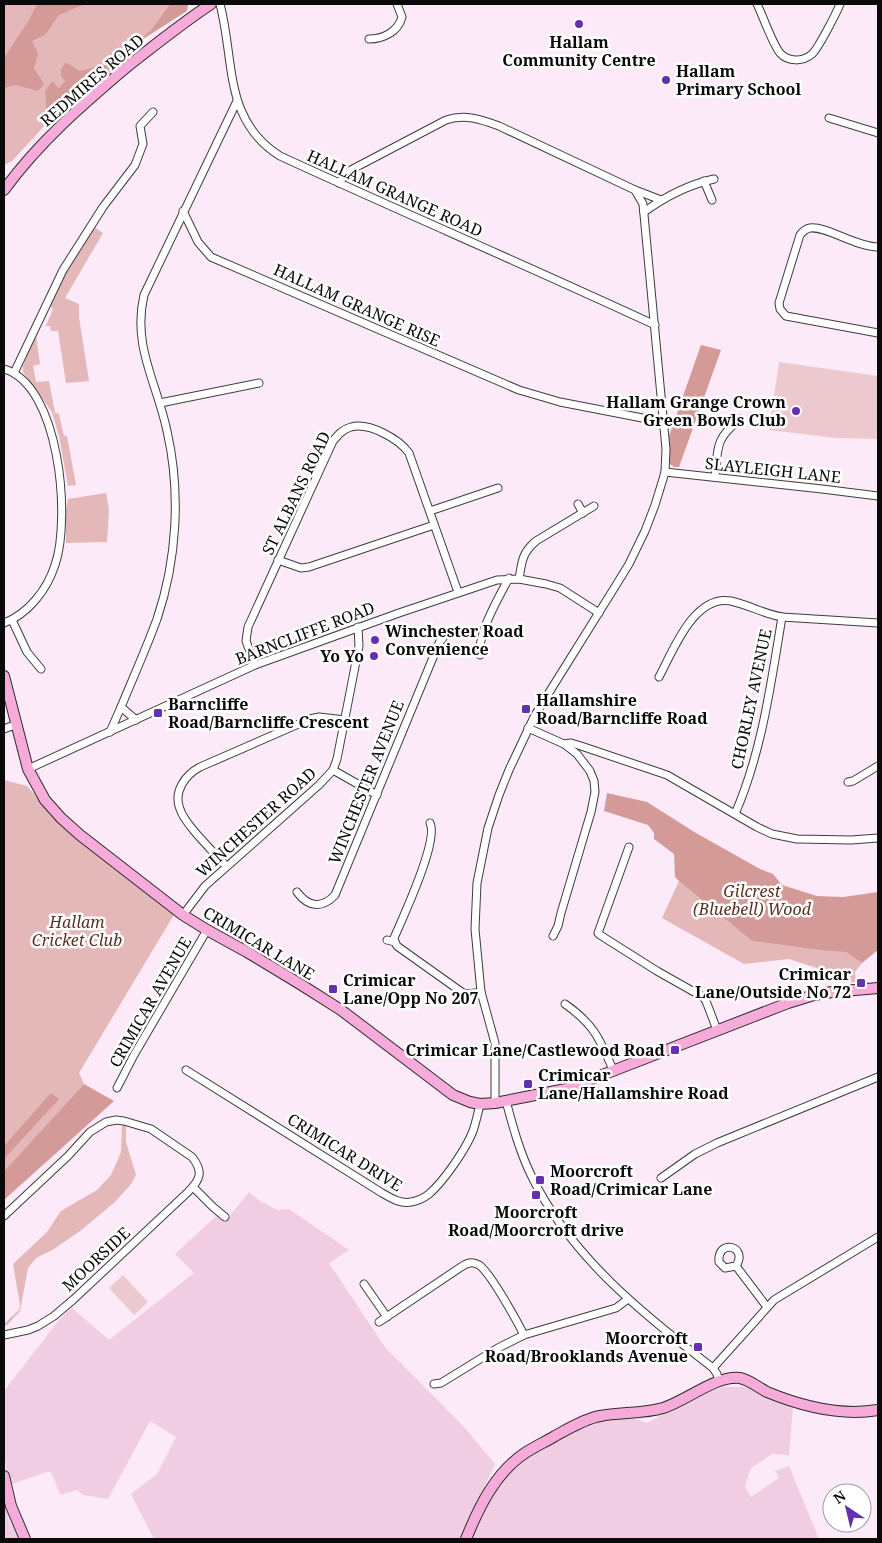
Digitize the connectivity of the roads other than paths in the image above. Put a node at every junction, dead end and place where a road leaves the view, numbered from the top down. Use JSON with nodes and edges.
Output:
{"nodes":[{"id":1,"x":211,"y":4,"type":"edge"},
{"id":2,"x":220,"y":4,"type":"edge"},
{"id":3,"x":397,"y":4,"type":"edge"},
{"id":4,"x":757,"y":4,"type":"edge"},
{"id":5,"x":840,"y":4,"type":"edge"},
{"id":6,"x":368,"y":39,"type":"dead end"},
{"id":7,"x":236,"y":101,"type":"junction"},
{"id":8,"x":153,"y":112,"type":"dead end"},
{"id":9,"x":829,"y":118,"type":"dead end"},
{"id":10,"x":878,"y":133,"type":"edge"},
{"id":11,"x":714,"y":179,"type":"dead end"},
{"id":12,"x":704,"y":181,"type":"junction"},
{"id":13,"x":339,"y":183,"type":"junction"},
{"id":14,"x":4,"y":190,"type":"edge"},
{"id":15,"x":635,"y":190,"type":"junction"},
{"id":16,"x":661,"y":200,"type":"junction"},
{"id":17,"x":712,"y":200,"type":"dead end"},
{"id":18,"x":183,"y":211,"type":"junction"},
{"id":19,"x":644,"y":212,"type":"junction"},
{"id":20,"x":878,"y":247,"type":"edge"},
{"id":21,"x":655,"y":325,"type":"junction"},
{"id":22,"x":878,"y":333,"type":"edge"},
{"id":23,"x":4,"y":368,"type":"edge"},
{"id":24,"x":14,"y":373,"type":"junction"},
{"id":25,"x":259,"y":383,"type":"dead end"},
{"id":26,"x":160,"y":403,"type":"junction"},
{"id":27,"x":740,"y":419,"type":"dead end"},
{"id":28,"x":663,"y":422,"type":"junction"},
{"id":29,"x":665,"y":472,"type":"junction"},
{"id":30,"x":716,"y":477,"type":"junction"},
{"id":31,"x":498,"y":488,"type":"dead end"},
{"id":32,"x":878,"y":496,"type":"edge"},
{"id":33,"x":578,"y":504,"type":"dead end"},
{"id":34,"x":594,"y":506,"type":"dead end"},
{"id":35,"x":430,"y":511,"type":"junction"},
{"id":36,"x":583,"y":513,"type":"junction"},
{"id":37,"x":434,"y":525,"type":"junction"},
{"id":38,"x":278,"y":560,"type":"junction"},
{"id":39,"x":509,"y":578,"type":"junction"},
{"id":40,"x":519,"y":578,"type":"junction"},
{"id":41,"x":458,"y":592,"type":"junction"},
{"id":42,"x":599,"y":613,"type":"junction"},
{"id":43,"x":782,"y":617,"type":"junction"},
{"id":44,"x":12,"y":620,"type":"junction"},
{"id":45,"x":4,"y":623,"type":"edge"},
{"id":46,"x":878,"y":623,"type":"edge"},
{"id":47,"x":358,"y":627,"type":"junction"},
{"id":48,"x":443,"y":638,"type":"dead end"},
{"id":49,"x":480,"y":655,"type":"dead end"},
{"id":50,"x":255,"y":665,"type":"junction"},
{"id":51,"x":41,"y":669,"type":"dead end"},
{"id":52,"x":4,"y":676,"type":"edge"},
{"id":53,"x":659,"y":677,"type":"dead end"},
{"id":54,"x":121,"y":707,"type":"junction"},
{"id":55,"x":136,"y":720,"type":"junction"},
{"id":56,"x":345,"y":720,"type":"junction"},
{"id":57,"x":17,"y":724,"type":"junction"},
{"id":58,"x":528,"y":728,"type":"junction"},
{"id":59,"x":4,"y":729,"type":"edge"},
{"id":60,"x":110,"y":732,"type":"junction"},
{"id":61,"x":564,"y":744,"type":"junction"},
{"id":62,"x":587,"y":748,"type":"junction"},
{"id":63,"x":577,"y":754,"type":"junction"},
{"id":64,"x":878,"y":766,"type":"edge"},
{"id":65,"x":28,"y":769,"type":"junction"},
{"id":66,"x":333,"y":770,"type":"junction"},
{"id":67,"x":848,"y":782,"type":"dead end"},
{"id":68,"x":376,"y":795,"type":"junction"},
{"id":69,"x":735,"y":814,"type":"junction"},
{"id":70,"x":430,"y":823,"type":"dead end"},
{"id":71,"x":878,"y":838,"type":"edge"},
{"id":72,"x":629,"y":847,"type":"dead end"},
{"id":73,"x":226,"y":866,"type":"junction"},
{"id":74,"x":297,"y":892,"type":"dead end"},
{"id":75,"x":183,"y":915,"type":"junction"},
{"id":76,"x":208,"y":930,"type":"junction"},
{"id":77,"x":553,"y":936,"type":"dead end"},
{"id":78,"x":387,"y":940,"type":"dead end"},
{"id":79,"x":395,"y":942,"type":"junction"},
{"id":80,"x":878,"y":988,"type":"edge"},
{"id":81,"x":481,"y":992,"type":"junction"},
{"id":82,"x":565,"y":1004,"type":"dead end"},
{"id":83,"x":717,"y":1030,"type":"junction"},
{"id":84,"x":186,"y":1070,"type":"dead end"},
{"id":85,"x":614,"y":1072,"type":"junction"},
{"id":86,"x":878,"y":1077,"type":"edge"},
{"id":87,"x":117,"y":1088,"type":"dead end"},
{"id":88,"x":506,"y":1101,"type":"junction"},
{"id":89,"x":480,"y":1104,"type":"junction"},
{"id":90,"x":494,"y":1104,"type":"junction"},
{"id":91,"x":661,"y":1178,"type":"dead end"},
{"id":92,"x":193,"y":1187,"type":"junction"},
{"id":93,"x":4,"y":1216,"type":"edge"},
{"id":94,"x":225,"y":1217,"type":"dead end"},
{"id":95,"x":878,"y":1237,"type":"edge"},
{"id":96,"x":736,"y":1266,"type":"dead end"},
{"id":97,"x":364,"y":1284,"type":"dead end"},
{"id":98,"x":628,"y":1299,"type":"junction"},
{"id":99,"x":766,"y":1307,"type":"junction"},
{"id":100,"x":387,"y":1317,"type":"junction"},
{"id":101,"x":379,"y":1322,"type":"dead end"},
{"id":102,"x":5,"y":1333,"type":"edge"},
{"id":103,"x":524,"y":1335,"type":"junction"},
{"id":104,"x":713,"y":1368,"type":"junction"},
{"id":105,"x":719,"y":1381,"type":"junction"},
{"id":106,"x":434,"y":1384,"type":"dead end"},
{"id":107,"x":878,"y":1410,"type":"edge"},
{"id":108,"x":4,"y":1476,"type":"edge"},
{"id":109,"x":25,"y":1539,"type":"edge"},
{"id":110,"x":466,"y":1539,"type":"edge"}],
"edges":[{"from":1,"to":14,"type":"street","name":"REDMIRES ROAD"},
{"from":2,"to":7,"type":"street","name":"HALLAM GRANGE ROAD"},
{"from":3,"to":6,"type":"street"},
{"from":4,"to":5,"type":"street"},
{"from":7,"to":13,"type":"street","name":"HALLAM GRANGE ROAD"},
{"from":7,"to":18,"type":"street"},
{"from":8,"to":24,"type":"street"},
{"from":9,"to":10,"type":"street"},
{"from":11,"to":12,"type":"street"},
{"from":12,"to":16,"type":"street"},
{"from":12,"to":17,"type":"street"},
{"from":13,"to":15,"type":"street"},
{"from":13,"to":21,"type":"street","name":"HALLAM GRANGE ROAD"},
{"from":15,"to":16,"type":"street"},
{"from":15,"to":19,"type":"street"},
{"from":16,"to":19,"type":"street"},
{"from":18,"to":26,"type":"street"},
{"from":18,"to":28,"type":"street","name":"HALLAM GRANGE RISE"},
{"from":19,"to":21,"type":"street"},
{"from":20,"to":22,"type":"street"},
{"from":21,"to":28,"type":"street"},
{"from":23,"to":24,"type":"street"},
{"from":24,"to":44,"type":"street"},
{"from":25,"to":26,"type":"street"},
{"from":26,"to":54,"type":"street"},
{"from":27,"to":30,"type":"street"},
{"from":28,"to":29,"type":"street"},
{"from":29,"to":30,"type":"street","name":"SLAYLEIGH LANE"},
{"from":29,"to":42,"type":"street"},
{"from":30,"to":32,"type":"street","name":"SLAYLEIGH LANE"},
{"from":31,"to":35,"type":"street"},
{"from":33,"to":36,"type":"street"},
{"from":34,"to":36,"type":"street"},
{"from":35,"to":37,"type":"street","name":"ST ALBANS ROAD"},
{"from":35,"to":38,"type":"street","name":"ST ALBANS ROAD"},
{"from":36,"to":40,"type":"street"},
{"from":37,"to":38,"type":"street"},
{"from":37,"to":41,"type":"street","name":"ST ALBANS ROAD"},
{"from":38,"to":50,"type":"street","name":"ST ALBANS ROAD"},
{"from":39,"to":40,"type":"street","name":"BARNCLIFFE ROAD"},
{"from":39,"to":41,"type":"street","name":"BARNCLIFFE ROAD"},
{"from":39,"to":49,"type":"street"},
{"from":40,"to":42,"type":"street","name":"BARNCLIFFE ROAD"},
{"from":41,"to":47,"type":"street","name":"BARNCLIFFE ROAD"},
{"from":42,"to":58,"type":"street"},
{"from":43,"to":46,"type":"street"},
{"from":43,"to":53,"type":"street"},
{"from":43,"to":69,"type":"street","name":"CHORLEY AVENUE"},
{"from":44,"to":45,"type":"street"},
{"from":44,"to":51,"type":"street"},
{"from":47,"to":50,"type":"street","name":"BARNCLIFFE ROAD"},
{"from":47,"to":56,"type":"street","name":"WINCHESTER ROAD"},
{"from":48,"to":68,"type":"street","name":"WINCHESTER AVENUE"},
{"from":50,"to":55,"type":"street","name":"BARNCLIFFE ROAD"},
{"from":52,"to":57,"type":"street","name":"CRIMICAR LANE"},
{"from":54,"to":55,"type":"street"},
{"from":54,"to":60,"type":"street"},
{"from":55,"to":60,"type":"street","name":"BARNCLIFFE ROAD"},
{"from":56,"to":66,"type":"street","name":"WINCHESTER ROAD"},
{"from":56,"to":73,"type":"street"},
{"from":57,"to":59,"type":"street"},
{"from":57,"to":65,"type":"street","name":"CRIMICAR LANE"},
{"from":58,"to":61,"type":"street"},
{"from":58,"to":81,"type":"street"},
{"from":60,"to":65,"type":"street","name":"BARNCLIFFE ROAD"},
{"from":61,"to":62,"type":"street"},
{"from":61,"to":63,"type":"street"},
{"from":62,"to":63,"type":"street"},
{"from":62,"to":69,"type":"street"},
{"from":63,"to":77,"type":"street"},
{"from":64,"to":67,"type":"street"},
{"from":65,"to":75,"type":"street","name":"CRIMICAR LANE"},
{"from":66,"to":68,"type":"street"},
{"from":66,"to":73,"type":"street","name":"WINCHESTER ROAD"},
{"from":68,"to":74,"type":"street","name":"WINCHESTER AVENUE"},
{"from":69,"to":71,"type":"street"},
{"from":70,"to":79,"type":"street"},
{"from":72,"to":83,"type":"street"},
{"from":73,"to":75,"type":"street","name":"WINCHESTER ROAD"},
{"from":75,"to":76,"type":"street","name":"CRIMICAR LANE"},
{"from":76,"to":87,"type":"street","name":"CRIMICAR AVENUE"},
{"from":76,"to":89,"type":"street","name":"CRIMICAR LANE"},
{"from":78,"to":79,"type":"street"},
{"from":79,"to":81,"type":"street"},
{"from":80,"to":83,"type":"street","name":"CRIMICAR LANE"},
{"from":81,"to":90,"type":"street"},
{"from":82,"to":85,"type":"street"},
{"from":83,"to":85,"type":"street","name":"CRIMICAR LANE"},
{"from":84,"to":89,"type":"street","name":"CRIMICAR DRIVE"},
{"from":85,"to":88,"type":"street","name":"CRIMICAR LANE"},
{"from":86,"to":91,"type":"street"},
{"from":88,"to":90,"type":"street","name":"CRIMICAR LANE"},
{"from":88,"to":98,"type":"street"},
{"from":89,"to":90,"type":"street","name":"CRIMICAR LANE"},
{"from":92,"to":93,"type":"street"},
{"from":92,"to":94,"type":"street"},
{"from":92,"to":102,"type":"street","name":"MOORSIDE"},
{"from":95,"to":99,"type":"street"},
{"from":96,"to":99,"type":"street"},
{"from":97,"to":100,"type":"street"},
{"from":98,"to":103,"type":"street"},
{"from":98,"to":104,"type":"street"},
{"from":99,"to":104,"type":"street"},
{"from":100,"to":101,"type":"street"},
{"from":100,"to":103,"type":"street"},
{"from":103,"to":106,"type":"street"},
{"from":104,"to":105,"type":"street"},
{"from":105,"to":107,"type":"street"},
{"from":105,"to":110,"type":"street"},
{"from":108,"to":109,"type":"street"}]}
